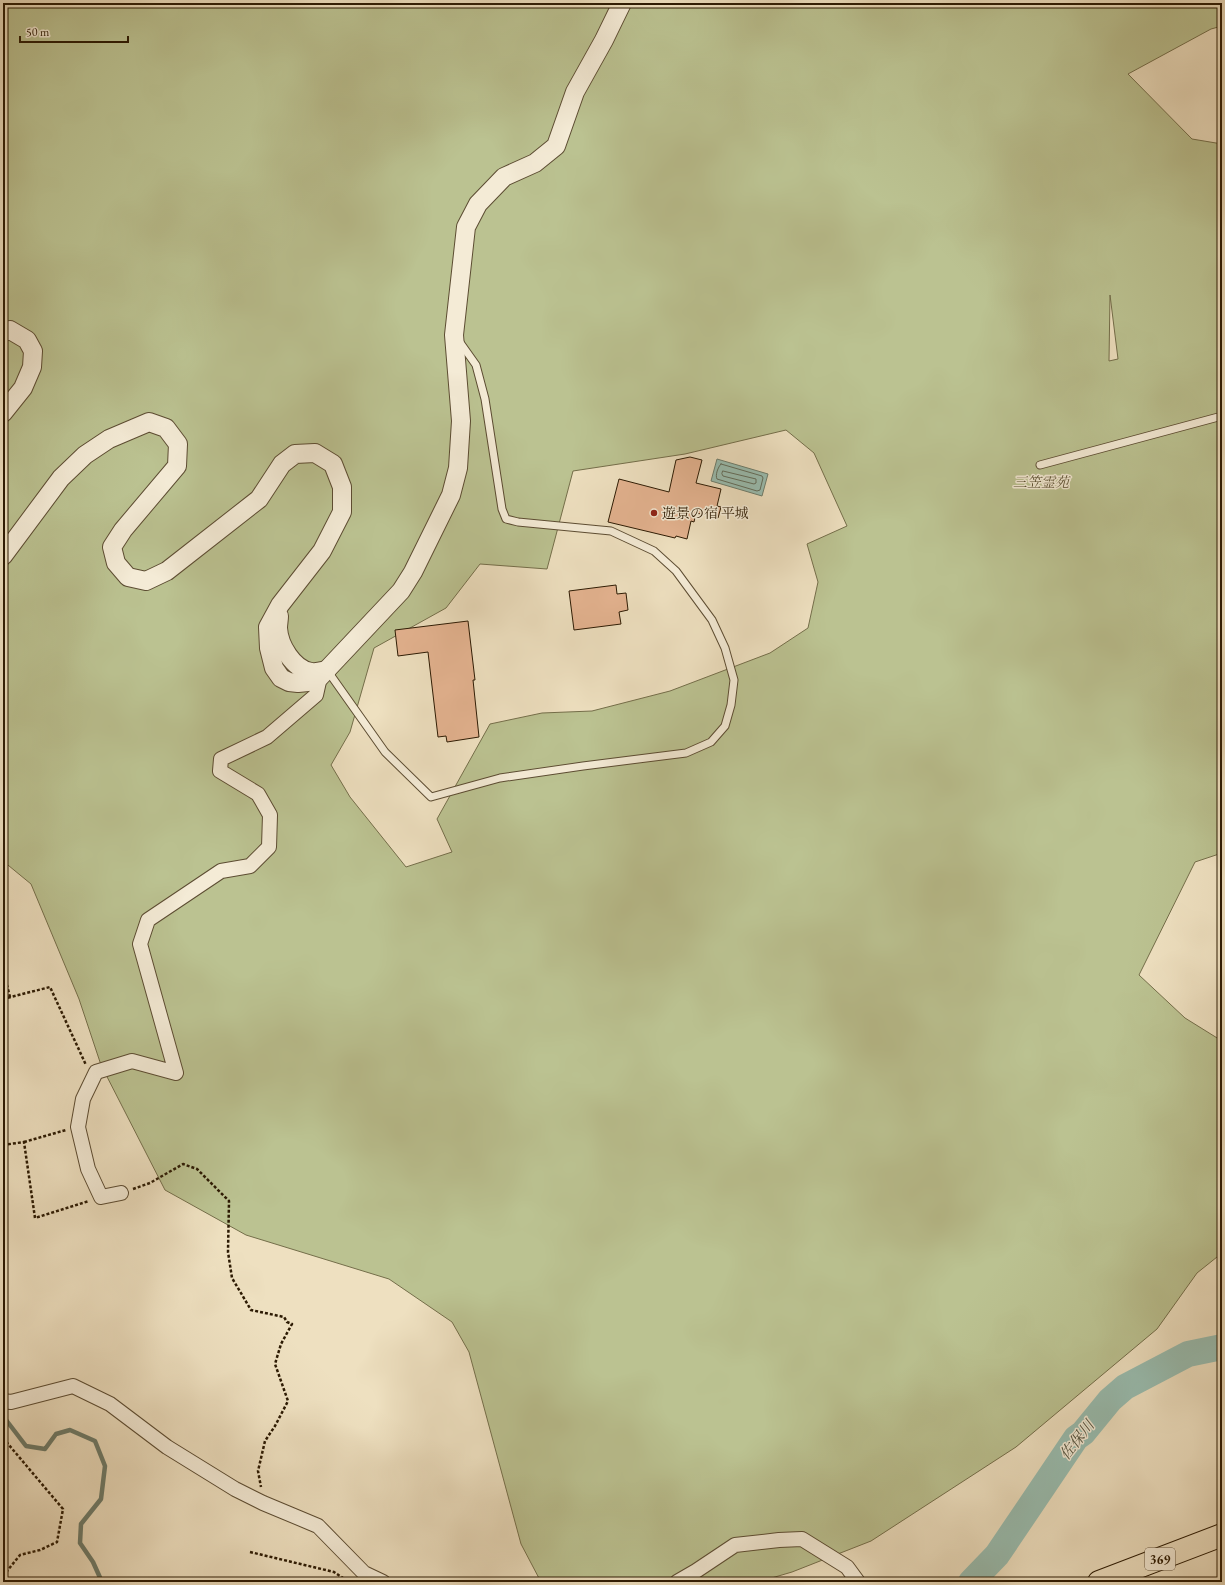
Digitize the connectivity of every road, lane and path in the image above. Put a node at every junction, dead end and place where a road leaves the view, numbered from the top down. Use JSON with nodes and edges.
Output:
{"nodes":[{"id":1,"x":622,"y":3,"type":"edge"},
{"id":2,"x":3,"y":332,"type":"edge"},
{"id":3,"x":454,"y":335,"type":"junction"},
{"id":4,"x":3,"y":414,"type":"edge"},
{"id":5,"x":1222,"y":416,"type":"edge"},
{"id":6,"x":1040,"y":465,"type":"dead end"},
{"id":7,"x":3,"y":556,"type":"edge"},
{"id":8,"x":324,"y":673,"type":"junction"},
{"id":9,"x":3,"y":970,"type":"edge"},
{"id":10,"x":10,"y":997,"type":"junction"},
{"id":11,"x":3,"y":999,"type":"edge"},
{"id":12,"x":96,"y":1072,"type":"junction"},
{"id":13,"x":78,"y":1127,"type":"junction"},
{"id":14,"x":24,"y":1142,"type":"junction"},
{"id":15,"x":3,"y":1145,"type":"edge"},
{"id":16,"x":122,"y":1193,"type":"joint"},
{"id":17,"x":101,"y":1197,"type":"junction"},
{"id":18,"x":3,"y":1401,"type":"edge"},
{"id":19,"x":3,"y":1438,"type":"edge"},
{"id":20,"x":263,"y":1503,"type":"junction"},
{"id":21,"x":1222,"y":1535,"type":"edge"},
{"id":22,"x":250,"y":1552,"type":"dead end"},
{"id":23,"x":3,"y":1576,"type":"edge"},
{"id":24,"x":349,"y":1582,"type":"edge"},
{"id":25,"x":383,"y":1582,"type":"edge"},
{"id":26,"x":677,"y":1582,"type":"edge"},
{"id":27,"x":858,"y":1582,"type":"edge"},
{"id":28,"x":1100,"y":1582,"type":"edge"}],
"edges":[{"from":1,"to":3,"type":"street"},
{"from":2,"to":4,"type":"street"},
{"from":3,"to":8,"type":"street"},
{"from":3,"to":8,"type":"lane"},
{"from":5,"to":6,"type":"lane"},
{"from":7,"to":8,"type":"street"},
{"from":8,"to":12,"type":"street"},
{"from":9,"to":10,"type":"path"},
{"from":10,"to":11,"type":"path"},
{"from":10,"to":12,"type":"path"},
{"from":12,"to":13,"type":"street"},
{"from":13,"to":14,"type":"path"},
{"from":13,"to":17,"type":"street"},
{"from":14,"to":15,"type":"path"},
{"from":14,"to":17,"type":"path"},
{"from":16,"to":17,"type":"street"},
{"from":16,"to":20,"type":"path"},
{"from":18,"to":20,"type":"street"},
{"from":19,"to":23,"type":"path"},
{"from":20,"to":25,"type":"street"},
{"from":21,"to":28,"type":"highway","number":"369"},
{"from":22,"to":24,"type":"path"},
{"from":26,"to":27,"type":"street"}]}
